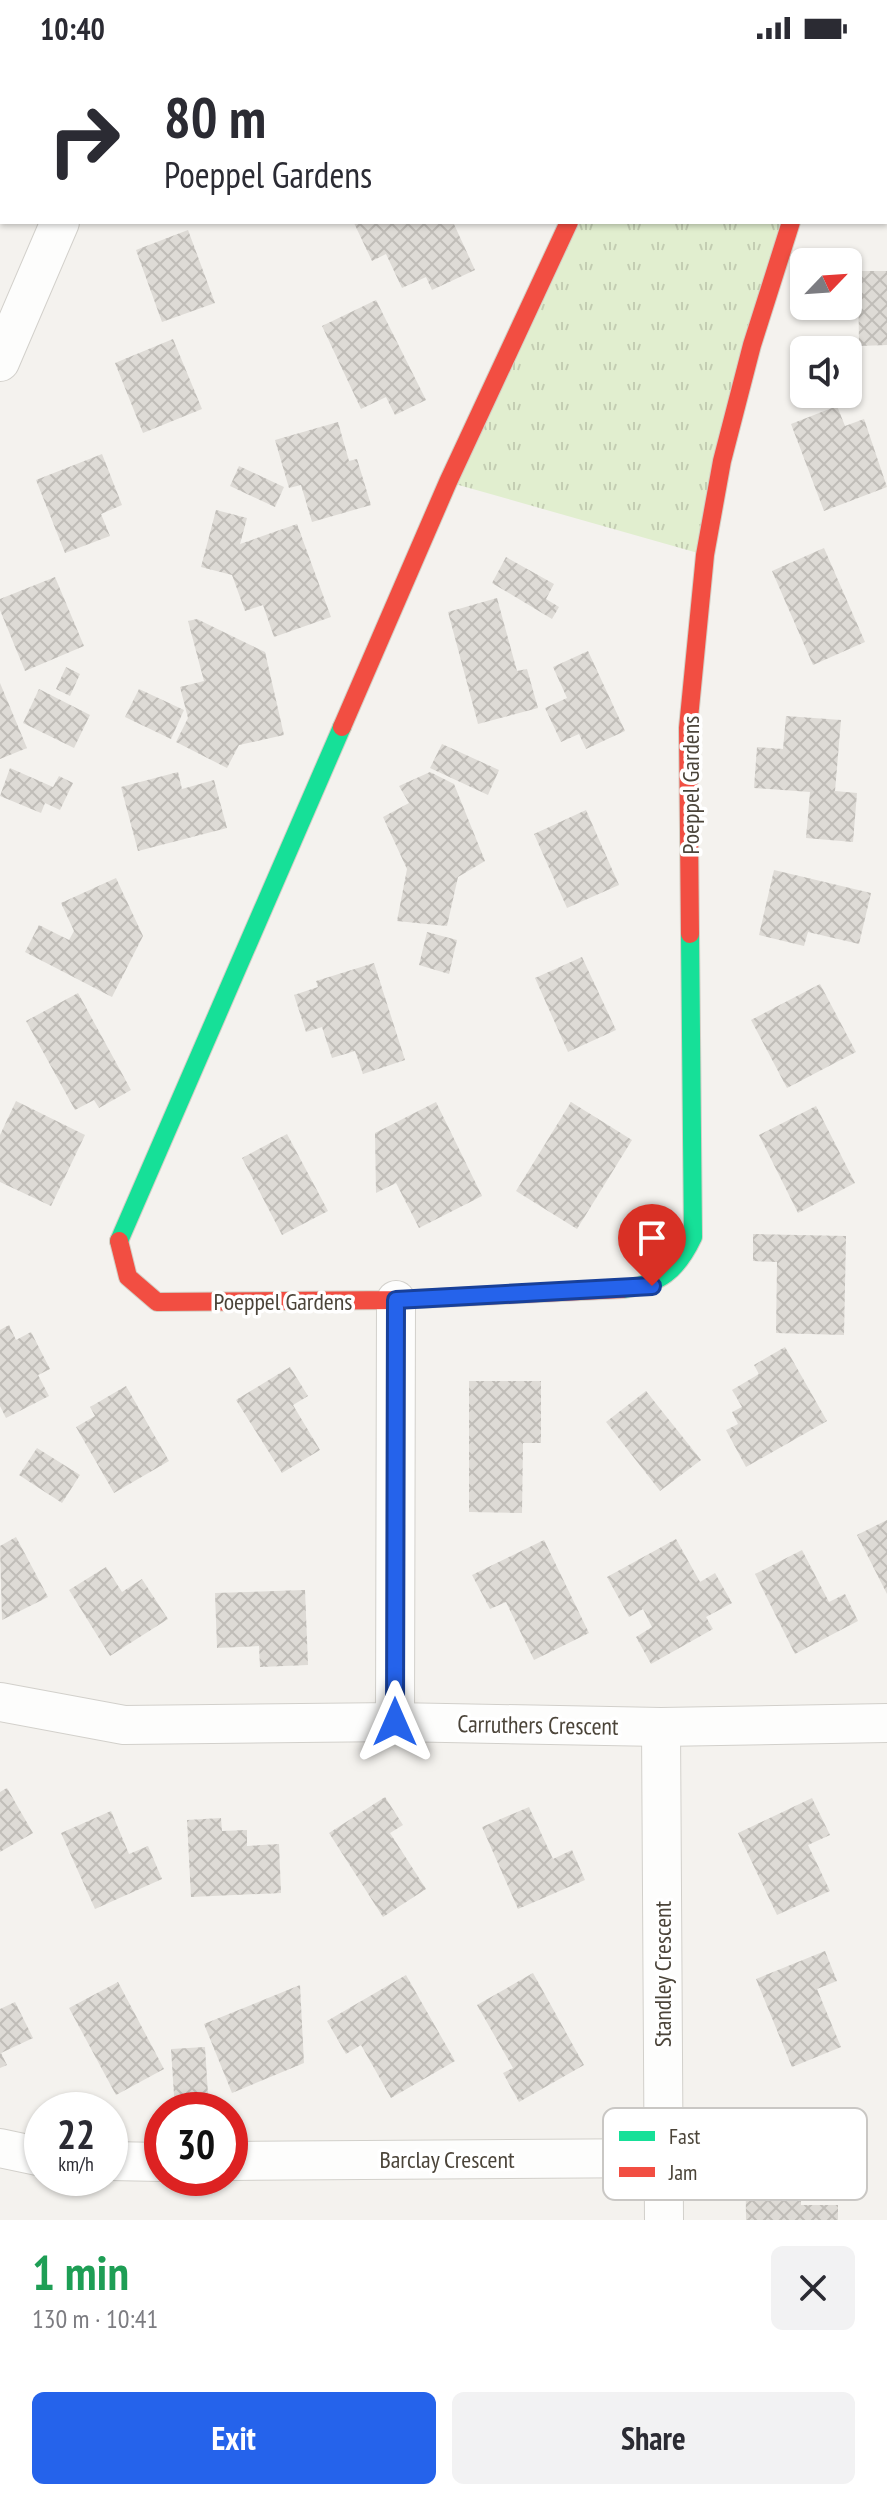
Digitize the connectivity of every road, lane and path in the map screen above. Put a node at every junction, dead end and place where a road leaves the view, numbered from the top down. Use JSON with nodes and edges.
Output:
{"nodes":[{"id":1,"x":59,"y":224,"type":"edge"},
{"id":2,"x":568,"y":224,"type":"edge"},
{"id":3,"x":790,"y":224,"type":"edge"},
{"id":4,"x":0,"y":362,"type":"edge"},
{"id":5,"x":396,"y":1300,"type":"junction"},
{"id":6,"x":0,"y":1702,"type":"edge"},
{"id":7,"x":395,"y":1722,"type":"junction"},
{"id":8,"x":887,"y":1723,"type":"edge"},
{"id":9,"x":661,"y":1727,"type":"junction"},
{"id":10,"x":663,"y":2108,"type":"edge"},
{"id":11,"x":0,"y":2148,"type":"edge"},
{"id":12,"x":24,"y":2153,"type":"edge"},
{"id":13,"x":603,"y":2158,"type":"edge"},
{"id":14,"x":248,"y":2161,"type":"edge"},
{"id":15,"x":664,"y":2200,"type":"edge"},
{"id":16,"x":664,"y":2220,"type":"edge"}],
"edges":[{"from":1,"to":4,"type":"street"},
{"from":2,"to":5,"type":"street","name":"Poeppel Gardens"},
{"from":3,"to":5,"type":"street","name":"Poeppel Gardens"},
{"from":5,"to":7,"type":"street"},
{"from":6,"to":7,"type":"street","name":"Carruthers Crescent"},
{"from":7,"to":9,"type":"street","name":"Carruthers Crescent"},
{"from":8,"to":9,"type":"street","name":"Carruthers Crescent"},
{"from":9,"to":10,"type":"street","name":"Standley Crescent"},
{"from":11,"to":12,"type":"street"},
{"from":13,"to":14,"type":"street","name":"Barclay Crescent"},
{"from":15,"to":16,"type":"street","name":"Standley Crescent"}]}
